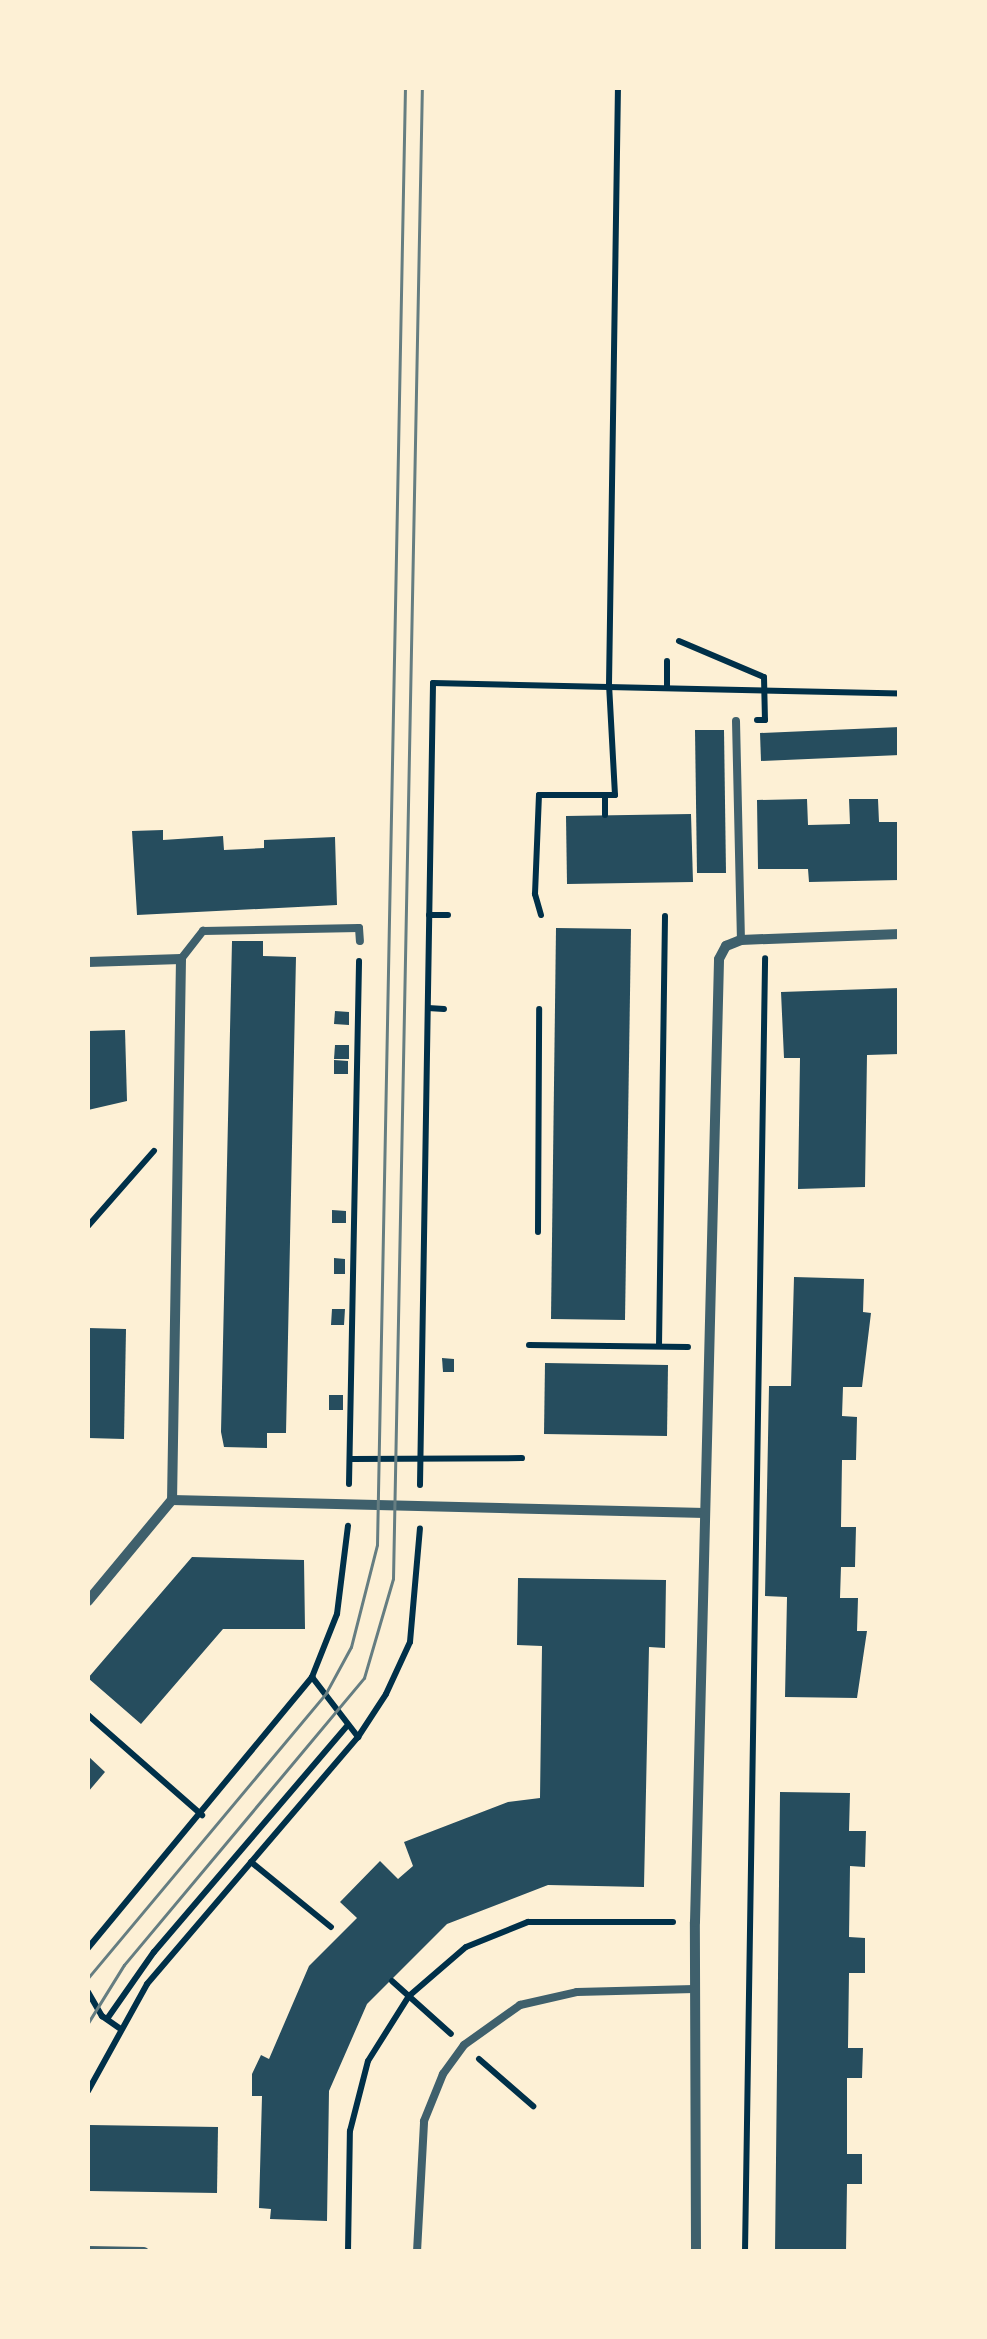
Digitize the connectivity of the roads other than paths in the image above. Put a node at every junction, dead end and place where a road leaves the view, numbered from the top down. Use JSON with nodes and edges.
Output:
{"nodes":[{"id":1,"x":736,"y":721,"type":"dead end"},
{"id":2,"x":900,"y":934,"type":"edge"},
{"id":3,"x":741,"y":940,"type":"junction"},
{"id":4,"x":360,"y":941,"type":"road end"},
{"id":5,"x":181,"y":959,"type":"junction"},
{"id":6,"x":88,"y":962,"type":"edge"},
{"id":7,"x":172,"y":1500,"type":"junction"},
{"id":8,"x":705,"y":1513,"type":"junction"},
{"id":9,"x":88,"y":1597,"type":"edge"},
{"id":10,"x":694,"y":1989,"type":"junction"},
{"id":11,"x":88,"y":2251,"type":"edge"},
{"id":12,"x":144,"y":2252,"type":"edge"},
{"id":13,"x":417,"y":2252,"type":"edge"},
{"id":14,"x":696,"y":2252,"type":"edge"}],
"edges":[{"from":1,"to":3,"type":"lane"},
{"from":2,"to":3,"type":"street"},
{"from":3,"to":8,"type":"street"},
{"from":4,"to":5,"type":"lane"},
{"from":5,"to":6,"type":"street"},
{"from":5,"to":7,"type":"street"},
{"from":7,"to":8,"type":"street"},
{"from":7,"to":9,"type":"street"},
{"from":8,"to":10,"type":"street"},
{"from":10,"to":13,"type":"lane"},
{"from":10,"to":14,"type":"street"},
{"from":11,"to":12,"type":"street"}]}
